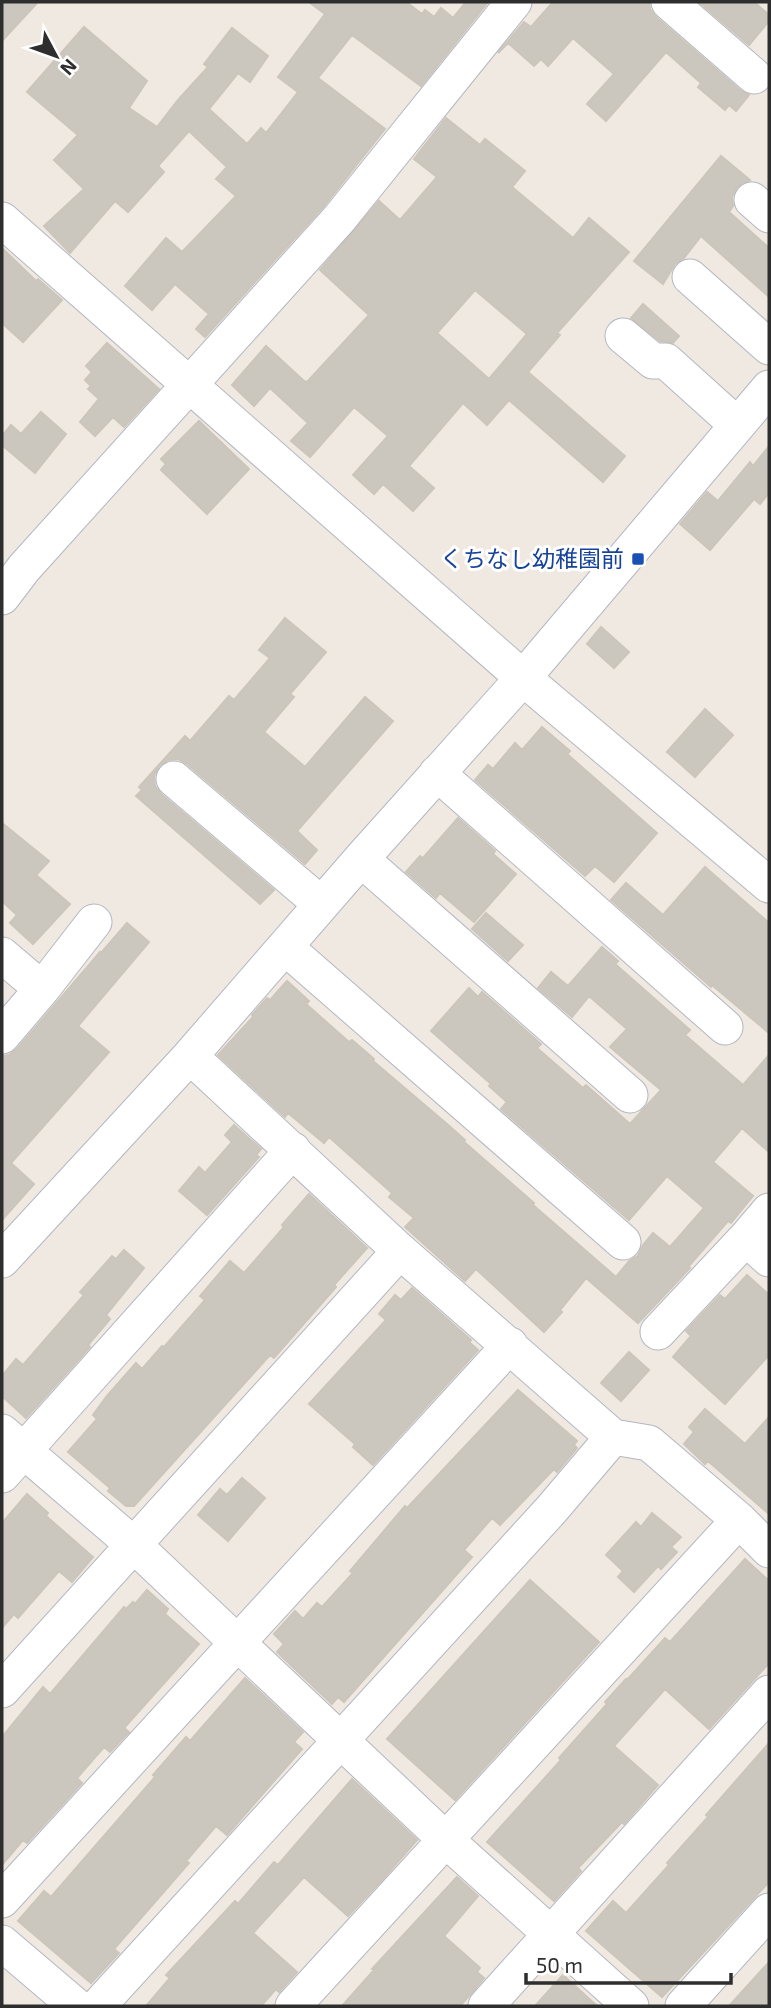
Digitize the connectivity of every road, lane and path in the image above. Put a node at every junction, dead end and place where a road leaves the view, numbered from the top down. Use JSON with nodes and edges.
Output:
{"nodes":[{"id":1,"x":514,"y":2,"type":"edge"},
{"id":2,"x":669,"y":2,"type":"edge"},
{"id":3,"x":754,"y":76,"type":"dead end"},
{"id":4,"x":2,"y":220,"type":"edge"},
{"id":5,"x":690,"y":277,"type":"dead end"},
{"id":6,"x":623,"y":336,"type":"dead end"},
{"id":7,"x":769,"y":347,"type":"edge"},
{"id":8,"x":191,"y":385,"type":"junction"},
{"id":9,"x":769,"y":388,"type":"edge"},
{"id":10,"x":737,"y":425,"type":"junction"},
{"id":11,"x":2,"y":597,"type":"edge"},
{"id":12,"x":523,"y":678,"type":"junction"},
{"id":13,"x":437,"y":773,"type":"junction"},
{"id":14,"x":174,"y":779,"type":"dead end"},
{"id":15,"x":361,"y":859,"type":"junction"},
{"id":16,"x":769,"y":885,"type":"edge"},
{"id":17,"x":321,"y":904,"type":"junction"},
{"id":18,"x":94,"y":922,"type":"dead end"},
{"id":19,"x":285,"y":947,"type":"junction"},
{"id":20,"x":2,"y":955,"type":"edge"},
{"id":21,"x":43,"y":989,"type":"junction"},
{"id":22,"x":725,"y":1027,"type":"dead end"},
{"id":23,"x":2,"y":1037,"type":"edge"},
{"id":24,"x":190,"y":1056,"type":"junction"},
{"id":25,"x":630,"y":1095,"type":"dead end"},
{"id":26,"x":293,"y":1150,"type":"junction"},
{"id":27,"x":769,"y":1211,"type":"edge"},
{"id":28,"x":622,"y":1242,"type":"dead end"},
{"id":29,"x":758,"y":1248,"type":"edge"},
{"id":30,"x":400,"y":1251,"type":"junction"},
{"id":31,"x":2,"y":1260,"type":"edge"},
{"id":32,"x":658,"y":1332,"type":"dead end"},
{"id":33,"x":510,"y":1345,"type":"junction"},
{"id":34,"x":613,"y":1437,"type":"junction"},
{"id":35,"x":9,"y":1453,"type":"edge"},
{"id":36,"x":739,"y":1520,"type":"junction"},
{"id":37,"x":135,"y":1546,"type":"junction"},
{"id":38,"x":769,"y":1550,"type":"edge"},
{"id":39,"x":236,"y":1643,"type":"junction"},
{"id":40,"x":2,"y":1690,"type":"edge"},
{"id":41,"x":769,"y":1693,"type":"edge"},
{"id":42,"x":341,"y":1742,"type":"junction"},
{"id":43,"x":446,"y":1840,"type":"junction"},
{"id":44,"x":2,"y":1900,"type":"edge"},
{"id":45,"x":769,"y":1910,"type":"edge"},
{"id":46,"x":551,"y":1935,"type":"junction"},
{"id":47,"x":2,"y":1944,"type":"edge"},
{"id":48,"x":76,"y":2006,"type":"edge"},
{"id":49,"x":98,"y":2006,"type":"edge"},
{"id":50,"x":293,"y":2006,"type":"edge"},
{"id":51,"x":486,"y":2006,"type":"edge"},
{"id":52,"x":631,"y":2006,"type":"edge"},
{"id":53,"x":683,"y":2006,"type":"edge"}],
"edges":[{"from":1,"to":8,"type":"street"},
{"from":2,"to":3,"type":"street"},
{"from":4,"to":8,"type":"street"},
{"from":5,"to":7,"type":"street"},
{"from":6,"to":10,"type":"street"},
{"from":8,"to":11,"type":"street"},
{"from":8,"to":12,"type":"street"},
{"from":9,"to":10,"type":"street"},
{"from":10,"to":12,"type":"street"},
{"from":12,"to":13,"type":"street"},
{"from":12,"to":16,"type":"street"},
{"from":13,"to":15,"type":"street"},
{"from":13,"to":22,"type":"street"},
{"from":14,"to":17,"type":"street"},
{"from":15,"to":17,"type":"street"},
{"from":15,"to":25,"type":"street"},
{"from":17,"to":19,"type":"street"},
{"from":18,"to":21,"type":"street"},
{"from":19,"to":24,"type":"street"},
{"from":19,"to":28,"type":"street"},
{"from":20,"to":21,"type":"street"},
{"from":21,"to":23,"type":"street"},
{"from":24,"to":26,"type":"street"},
{"from":24,"to":31,"type":"street"},
{"from":26,"to":30,"type":"street"},
{"from":26,"to":35,"type":"street"},
{"from":27,"to":29,"type":"street"},
{"from":29,"to":32,"type":"street"},
{"from":30,"to":33,"type":"street"},
{"from":30,"to":37,"type":"street"},
{"from":33,"to":34,"type":"street"},
{"from":33,"to":39,"type":"street"},
{"from":34,"to":36,"type":"street"},
{"from":34,"to":42,"type":"street"},
{"from":35,"to":37,"type":"street"},
{"from":36,"to":38,"type":"street"},
{"from":36,"to":43,"type":"street"},
{"from":37,"to":39,"type":"street"},
{"from":37,"to":40,"type":"street"},
{"from":39,"to":42,"type":"street"},
{"from":39,"to":44,"type":"street"},
{"from":41,"to":46,"type":"street"},
{"from":42,"to":43,"type":"street"},
{"from":42,"to":49,"type":"street"},
{"from":43,"to":46,"type":"street"},
{"from":43,"to":50,"type":"street"},
{"from":45,"to":53,"type":"street"},
{"from":46,"to":51,"type":"street"},
{"from":46,"to":52,"type":"street"},
{"from":47,"to":48,"type":"street"}]}
